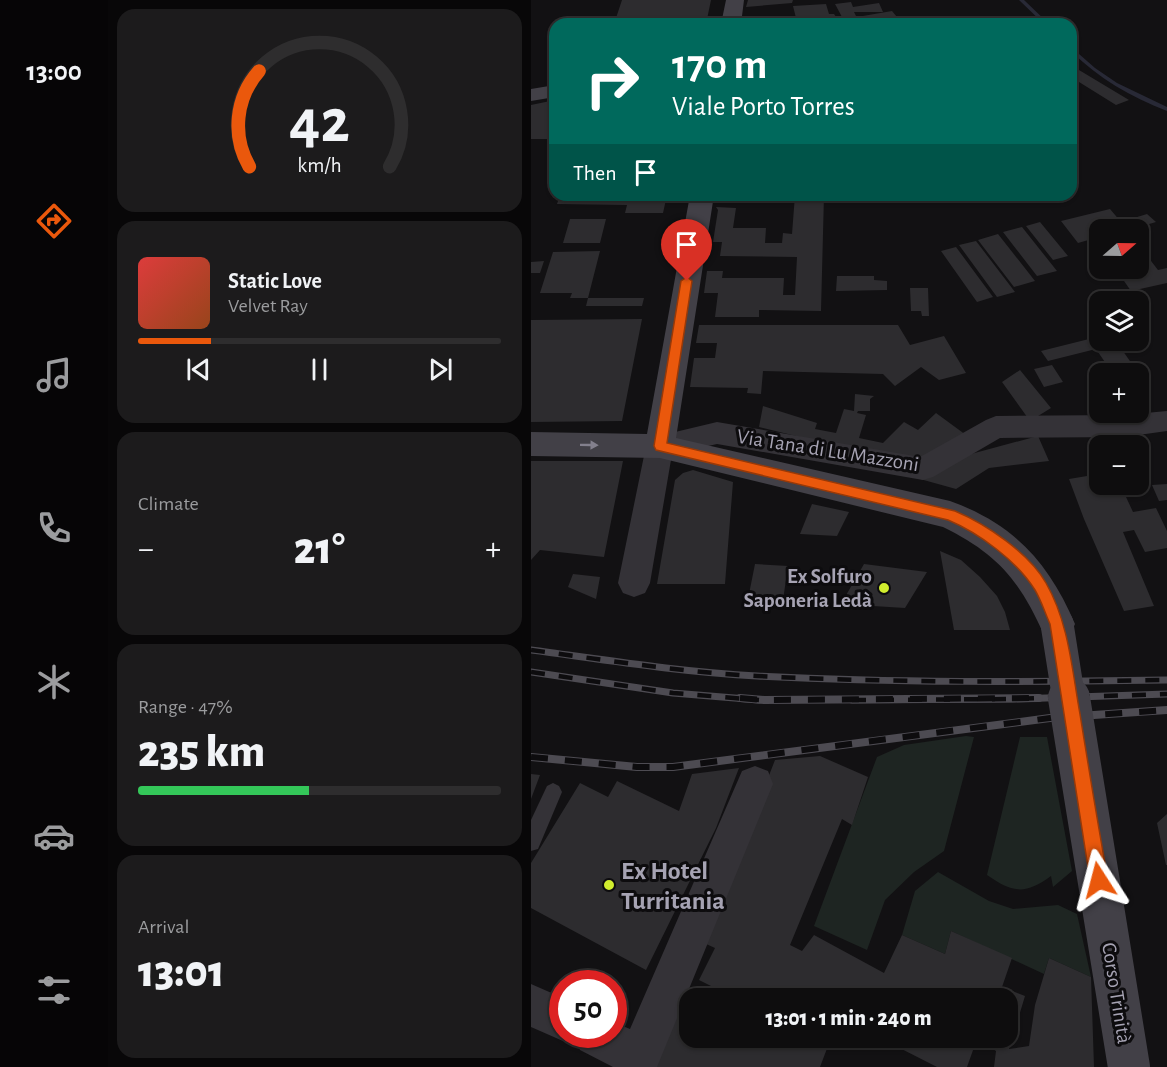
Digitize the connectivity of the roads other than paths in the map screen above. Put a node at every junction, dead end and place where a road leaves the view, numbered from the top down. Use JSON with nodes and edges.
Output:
{"nodes":[{"id":1,"x":735,"y":0,"type":"edge"},
{"id":2,"x":732,"y":18,"type":"edge"},
{"id":3,"x":549,"y":92,"type":"edge"},
{"id":4,"x":531,"y":95,"type":"edge"},
{"id":5,"x":701,"y":201,"type":"edge"},
{"id":6,"x":1167,"y":421,"type":"edge"},
{"id":7,"x":531,"y":444,"type":"edge"},
{"id":8,"x":660,"y":446,"type":"junction"},
{"id":9,"x":634,"y":583,"type":"dead end"},
{"id":10,"x":755,"y":784,"type":"dead end"},
{"id":11,"x":553,"y":792,"type":"dead end"},
{"id":12,"x":531,"y":842,"type":"edge"},
{"id":13,"x":531,"y":1005,"type":"edge"},
{"id":14,"x":549,"y":1013,"type":"edge"},
{"id":15,"x":615,"y":1048,"type":"edge"},
{"id":16,"x":637,"y":1062,"type":"edge"},
{"id":17,"x":1129,"y":1067,"type":"edge"}],
"edges":[{"from":1,"to":2,"type":"main road"},
{"from":3,"to":4,"type":"main road"},
{"from":5,"to":8,"type":"main road"},
{"from":6,"to":8,"type":"street","name":"Via Tana di Lu Mazzoni"},
{"from":7,"to":8,"type":"main road","name":"Corso Trinità","one_way":true},
{"from":8,"to":9,"type":"street"},
{"from":8,"to":17,"type":"main road","name":"Corso Trinità","bridge":true},
{"from":10,"to":16,"type":"street"},
{"from":11,"to":12,"type":"lane"},
{"from":13,"to":14,"type":"street"},
{"from":15,"to":16,"type":"street"}]}
